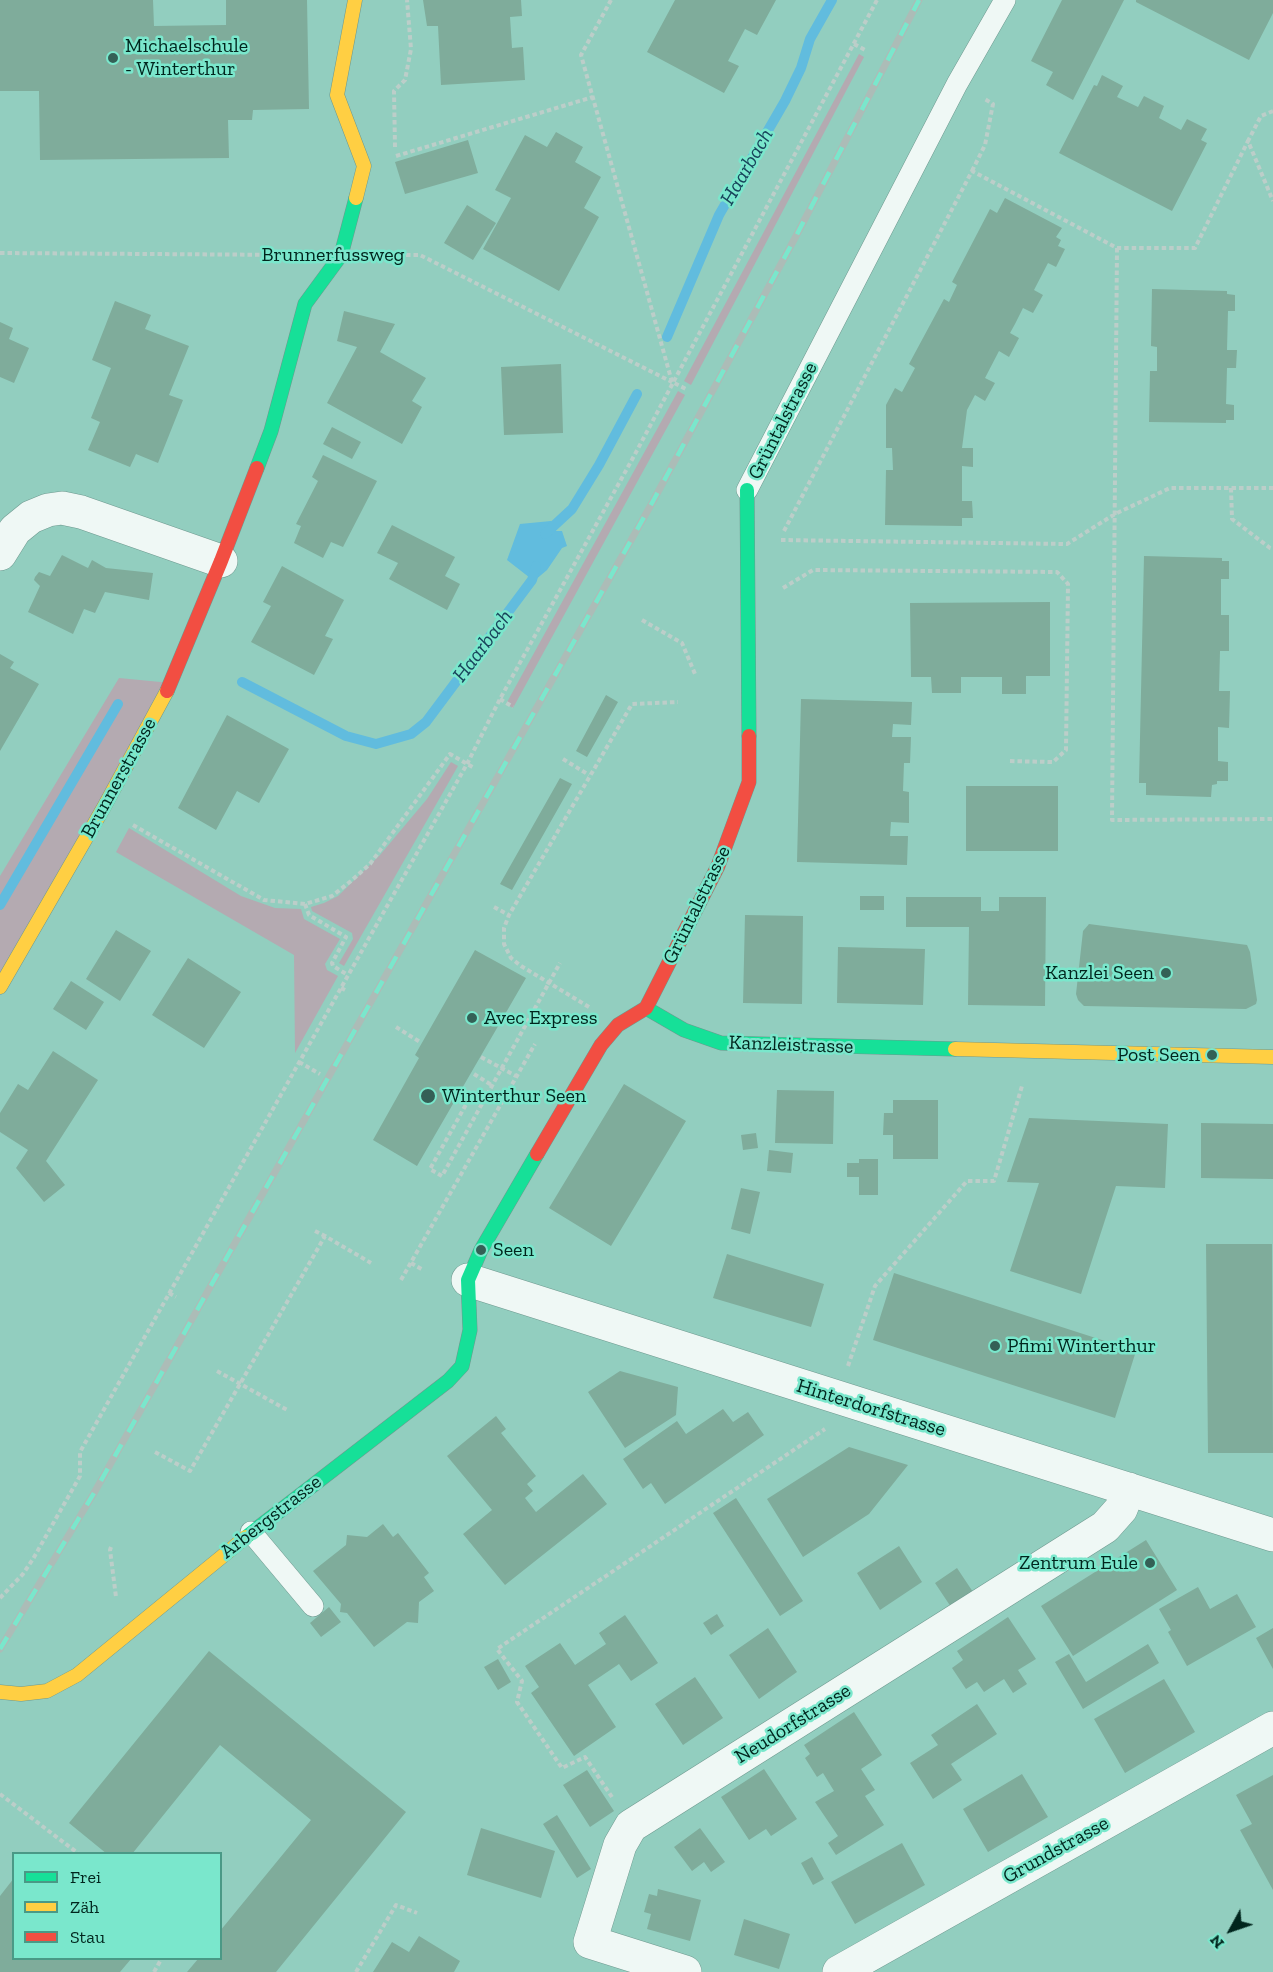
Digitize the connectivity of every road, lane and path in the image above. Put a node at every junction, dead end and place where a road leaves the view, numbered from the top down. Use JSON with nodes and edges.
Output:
{"nodes":[{"id":1,"x":355,"y":0,"type":"edge"},
{"id":2,"x":406,"y":0,"type":"edge"},
{"id":3,"x":611,"y":0,"type":"edge"},
{"id":4,"x":877,"y":0,"type":"edge"},
{"id":5,"x":1005,"y":0,"type":"edge"},
{"id":6,"x":854,"y":44,"type":"junction"},
{"id":7,"x":867,"y":51,"type":"dead end"},
{"id":8,"x":957,"y":84,"type":"junction"},
{"id":9,"x":593,"y":97,"type":"junction"},
{"id":10,"x":1273,"y":111,"type":"edge"},
{"id":11,"x":1248,"y":141,"type":"junction"},
{"id":12,"x":396,"y":156,"type":"junction"},
{"id":13,"x":364,"y":166,"type":"junction"},
{"id":14,"x":972,"y":171,"type":"junction"},
{"id":15,"x":1273,"y":201,"type":"edge"},
{"id":16,"x":1117,"y":248,"type":"junction"},
{"id":17,"x":0,"y":253,"type":"edge"},
{"id":18,"x":341,"y":255,"type":"junction"},
{"id":19,"x":672,"y":382,"type":"junction"},
{"id":20,"x":688,"y":390,"type":"dead end"},
{"id":21,"x":1232,"y":488,"type":"junction"},
{"id":22,"x":1273,"y":488,"type":"edge"},
{"id":23,"x":747,"y":490,"type":"joint"},
{"id":24,"x":1115,"y":514,"type":"junction"},
{"id":25,"x":1273,"y":549,"type":"edge"},
{"id":26,"x":0,"y":554,"type":"edge"},
{"id":27,"x":221,"y":561,"type":"junction"},
{"id":28,"x":749,"y":595,"type":"junction"},
{"id":29,"x":642,"y":620,"type":"dead end"},
{"id":30,"x":695,"y":674,"type":"dead end"},
{"id":31,"x":500,"y":699,"type":"junction"},
{"id":32,"x":678,"y":702,"type":"dead end"},
{"id":33,"x":513,"y":707,"type":"dead end"},
{"id":34,"x":563,"y":759,"type":"dead end"},
{"id":35,"x":1007,"y":761,"type":"dead end"},
{"id":36,"x":467,"y":764,"type":"junction"},
{"id":37,"x":474,"y":768,"type":"dead end"},
{"id":38,"x":589,"y":774,"type":"junction"},
{"id":39,"x":104,"y":807,"type":"junction"},
{"id":40,"x":1273,"y":819,"type":"edge"},
{"id":41,"x":305,"y":904,"type":"junction"},
{"id":42,"x":494,"y":907,"type":"dead end"},
{"id":43,"x":509,"y":915,"type":"junction"},
{"id":44,"x":560,"y":963,"type":"dead end"},
{"id":45,"x":348,"y":975,"type":"junction"},
{"id":46,"x":549,"y":983,"type":"junction"},
{"id":47,"x":0,"y":987,"type":"edge"},
{"id":48,"x":341,"y":988,"type":"junction"},
{"id":49,"x":347,"y":991,"type":"dead end"},
{"id":50,"x":646,"y":1008,"type":"junction"},
{"id":51,"x":618,"y":1025,"type":"junction"},
{"id":52,"x":396,"y":1027,"type":"dead end"},
{"id":53,"x":420,"y":1042,"type":"dead end"},
{"id":54,"x":535,"y":1044,"type":"dead end"},
{"id":55,"x":481,"y":1057,"type":"dead end"},
{"id":56,"x":1273,"y":1057,"type":"edge"},
{"id":57,"x":299,"y":1062,"type":"junction"},
{"id":58,"x":502,"y":1069,"type":"junction"},
{"id":59,"x":320,"y":1074,"type":"dead end"},
{"id":60,"x":474,"y":1074,"type":"dead end"},
{"id":61,"x":516,"y":1076,"type":"junction"},
{"id":62,"x":1024,"y":1080,"type":"dead end"},
{"id":63,"x":493,"y":1086,"type":"junction"},
{"id":64,"x":473,"y":1092,"type":"dead end"},
{"id":65,"x":315,"y":1231,"type":"dead end"},
{"id":66,"x":325,"y":1236,"type":"junction"},
{"id":67,"x":371,"y":1263,"type":"dead end"},
{"id":68,"x":411,"y":1263,"type":"junction"},
{"id":69,"x":423,"y":1270,"type":"dead end"},
{"id":70,"x":401,"y":1280,"type":"dead end"},
{"id":71,"x":468,"y":1280,"type":"junction"},
{"id":72,"x":169,"y":1293,"type":"junction"},
{"id":73,"x":176,"y":1297,"type":"dead end"},
{"id":74,"x":218,"y":1371,"type":"dead end"},
{"id":75,"x":241,"y":1384,"type":"junction"},
{"id":76,"x":837,"y":1398,"type":"junction"},
{"id":77,"x":289,"y":1411,"type":"dead end"},
{"id":78,"x":155,"y":1452,"type":"dead end"},
{"id":79,"x":1129,"y":1489,"type":"junction"},
{"id":80,"x":251,"y":1532,"type":"junction"},
{"id":81,"x":1273,"y":1535,"type":"edge"},
{"id":82,"x":111,"y":1547,"type":"dead end"},
{"id":83,"x":0,"y":1598,"type":"edge"},
{"id":84,"x":313,"y":1606,"type":"dead end"},
{"id":85,"x":122,"y":1639,"type":"junction"},
{"id":86,"x":0,"y":1692,"type":"edge"},
{"id":87,"x":1273,"y":1728,"type":"edge"},
{"id":88,"x":0,"y":1794,"type":"edge"},
{"id":89,"x":631,"y":1826,"type":"junction"},
{"id":90,"x":76,"y":1852,"type":"edge"},
{"id":91,"x":417,"y":1913,"type":"dead end"},
{"id":92,"x":356,"y":1972,"type":"edge"},
{"id":93,"x":685,"y":1972,"type":"edge"},
{"id":94,"x":839,"y":1972,"type":"edge"}],
"edges":[{"from":1,"to":13,"type":"street"},
{"from":2,"to":12,"type":"path"},
{"from":3,"to":9,"type":"path"},
{"from":4,"to":6,"type":"path"},
{"from":5,"to":8,"type":"lane","name":"Grüntalstrasse"},
{"from":6,"to":7,"type":"path"},
{"from":6,"to":19,"type":"path"},
{"from":8,"to":14,"type":"path"},
{"from":8,"to":23,"type":"lane","name":"Grüntalstrasse"},
{"from":9,"to":12,"type":"path"},
{"from":9,"to":19,"type":"path"},
{"from":10,"to":11,"type":"path"},
{"from":11,"to":15,"type":"path"},
{"from":11,"to":16,"type":"path"},
{"from":12,"to":13,"type":"path"},
{"from":13,"to":18,"type":"street"},
{"from":14,"to":16,"type":"path"},
{"from":14,"to":24,"type":"path"},
{"from":16,"to":24,"type":"path"},
{"from":17,"to":18,"type":"path","name":"Brunnerfussweg"},
{"from":18,"to":19,"type":"path","name":"Brunnerfussweg"},
{"from":18,"to":27,"type":"street","name":"Brunnerstrasse"},
{"from":19,"to":20,"type":"path","name":"Brunnerfussweg"},
{"from":19,"to":31,"type":"path"},
{"from":21,"to":22,"type":"path"},
{"from":21,"to":24,"type":"path"},
{"from":21,"to":25,"type":"path"},
{"from":23,"to":28,"type":"street","name":"Grüntalstrasse"},
{"from":24,"to":40,"type":"path"},
{"from":26,"to":27,"type":"street"},
{"from":27,"to":39,"type":"street","name":"Brunnerstrasse"},
{"from":28,"to":35,"type":"path"},
{"from":28,"to":50,"type":"street","name":"Grüntalstrasse"},
{"from":29,"to":30,"type":"path"},
{"from":31,"to":33,"type":"path"},
{"from":31,"to":36,"type":"path"},
{"from":32,"to":38,"type":"path"},
{"from":34,"to":38,"type":"path"},
{"from":36,"to":37,"type":"path"},
{"from":36,"to":41,"type":"path"},
{"from":36,"to":45,"type":"path"},
{"from":38,"to":43,"type":"path"},
{"from":39,"to":41,"type":"path"},
{"from":39,"to":47,"type":"street","name":"Brunnerstrasse"},
{"from":41,"to":45,"type":"path"},
{"from":42,"to":43,"type":"path"},
{"from":43,"to":46,"type":"path"},
{"from":44,"to":46,"type":"path"},
{"from":45,"to":48,"type":"path"},
{"from":46,"to":51,"type":"path"},
{"from":46,"to":58,"type":"path"},
{"from":48,"to":49,"type":"path"},
{"from":48,"to":57,"type":"path"},
{"from":50,"to":51,"type":"street"},
{"from":50,"to":56,"type":"street","name":"Kanzleistrasse"},
{"from":51,"to":71,"type":"street"},
{"from":52,"to":53,"type":"path"},
{"from":54,"to":61,"type":"path"},
{"from":55,"to":58,"type":"path"},
{"from":57,"to":59,"type":"path"},
{"from":57,"to":72,"type":"path"},
{"from":58,"to":61,"type":"path"},
{"from":58,"to":63,"type":"path"},
{"from":60,"to":63,"type":"path"},
{"from":61,"to":68,"type":"path"},
{"from":62,"to":76,"type":"path"},
{"from":63,"to":64,"type":"path"},
{"from":65,"to":66,"type":"path"},
{"from":66,"to":67,"type":"path"},
{"from":66,"to":75,"type":"path"},
{"from":68,"to":69,"type":"path"},
{"from":68,"to":70,"type":"path"},
{"from":71,"to":76,"type":"street","name":"Hinterdorfstrasse"},
{"from":71,"to":80,"type":"street","name":"Arbergstrasse"},
{"from":72,"to":73,"type":"path"},
{"from":72,"to":83,"type":"path"},
{"from":74,"to":75,"type":"path"},
{"from":75,"to":77,"type":"path"},
{"from":75,"to":78,"type":"path"},
{"from":76,"to":79,"type":"street","name":"Hinterdorfstrasse"},
{"from":76,"to":89,"type":"path"},
{"from":79,"to":81,"type":"street","name":"Hinterdorfstrasse"},
{"from":79,"to":89,"type":"street","name":"Neudorfstrasse"},
{"from":80,"to":84,"type":"lane"},
{"from":80,"to":85,"type":"street","name":"Arbergstrasse"},
{"from":82,"to":85,"type":"path"},
{"from":85,"to":86,"type":"street","name":"Arbergstrasse"},
{"from":87,"to":94,"type":"street","name":"Grundstrasse"},
{"from":88,"to":90,"type":"path"},
{"from":89,"to":93,"type":"street"},
{"from":91,"to":92,"type":"path"}]}
